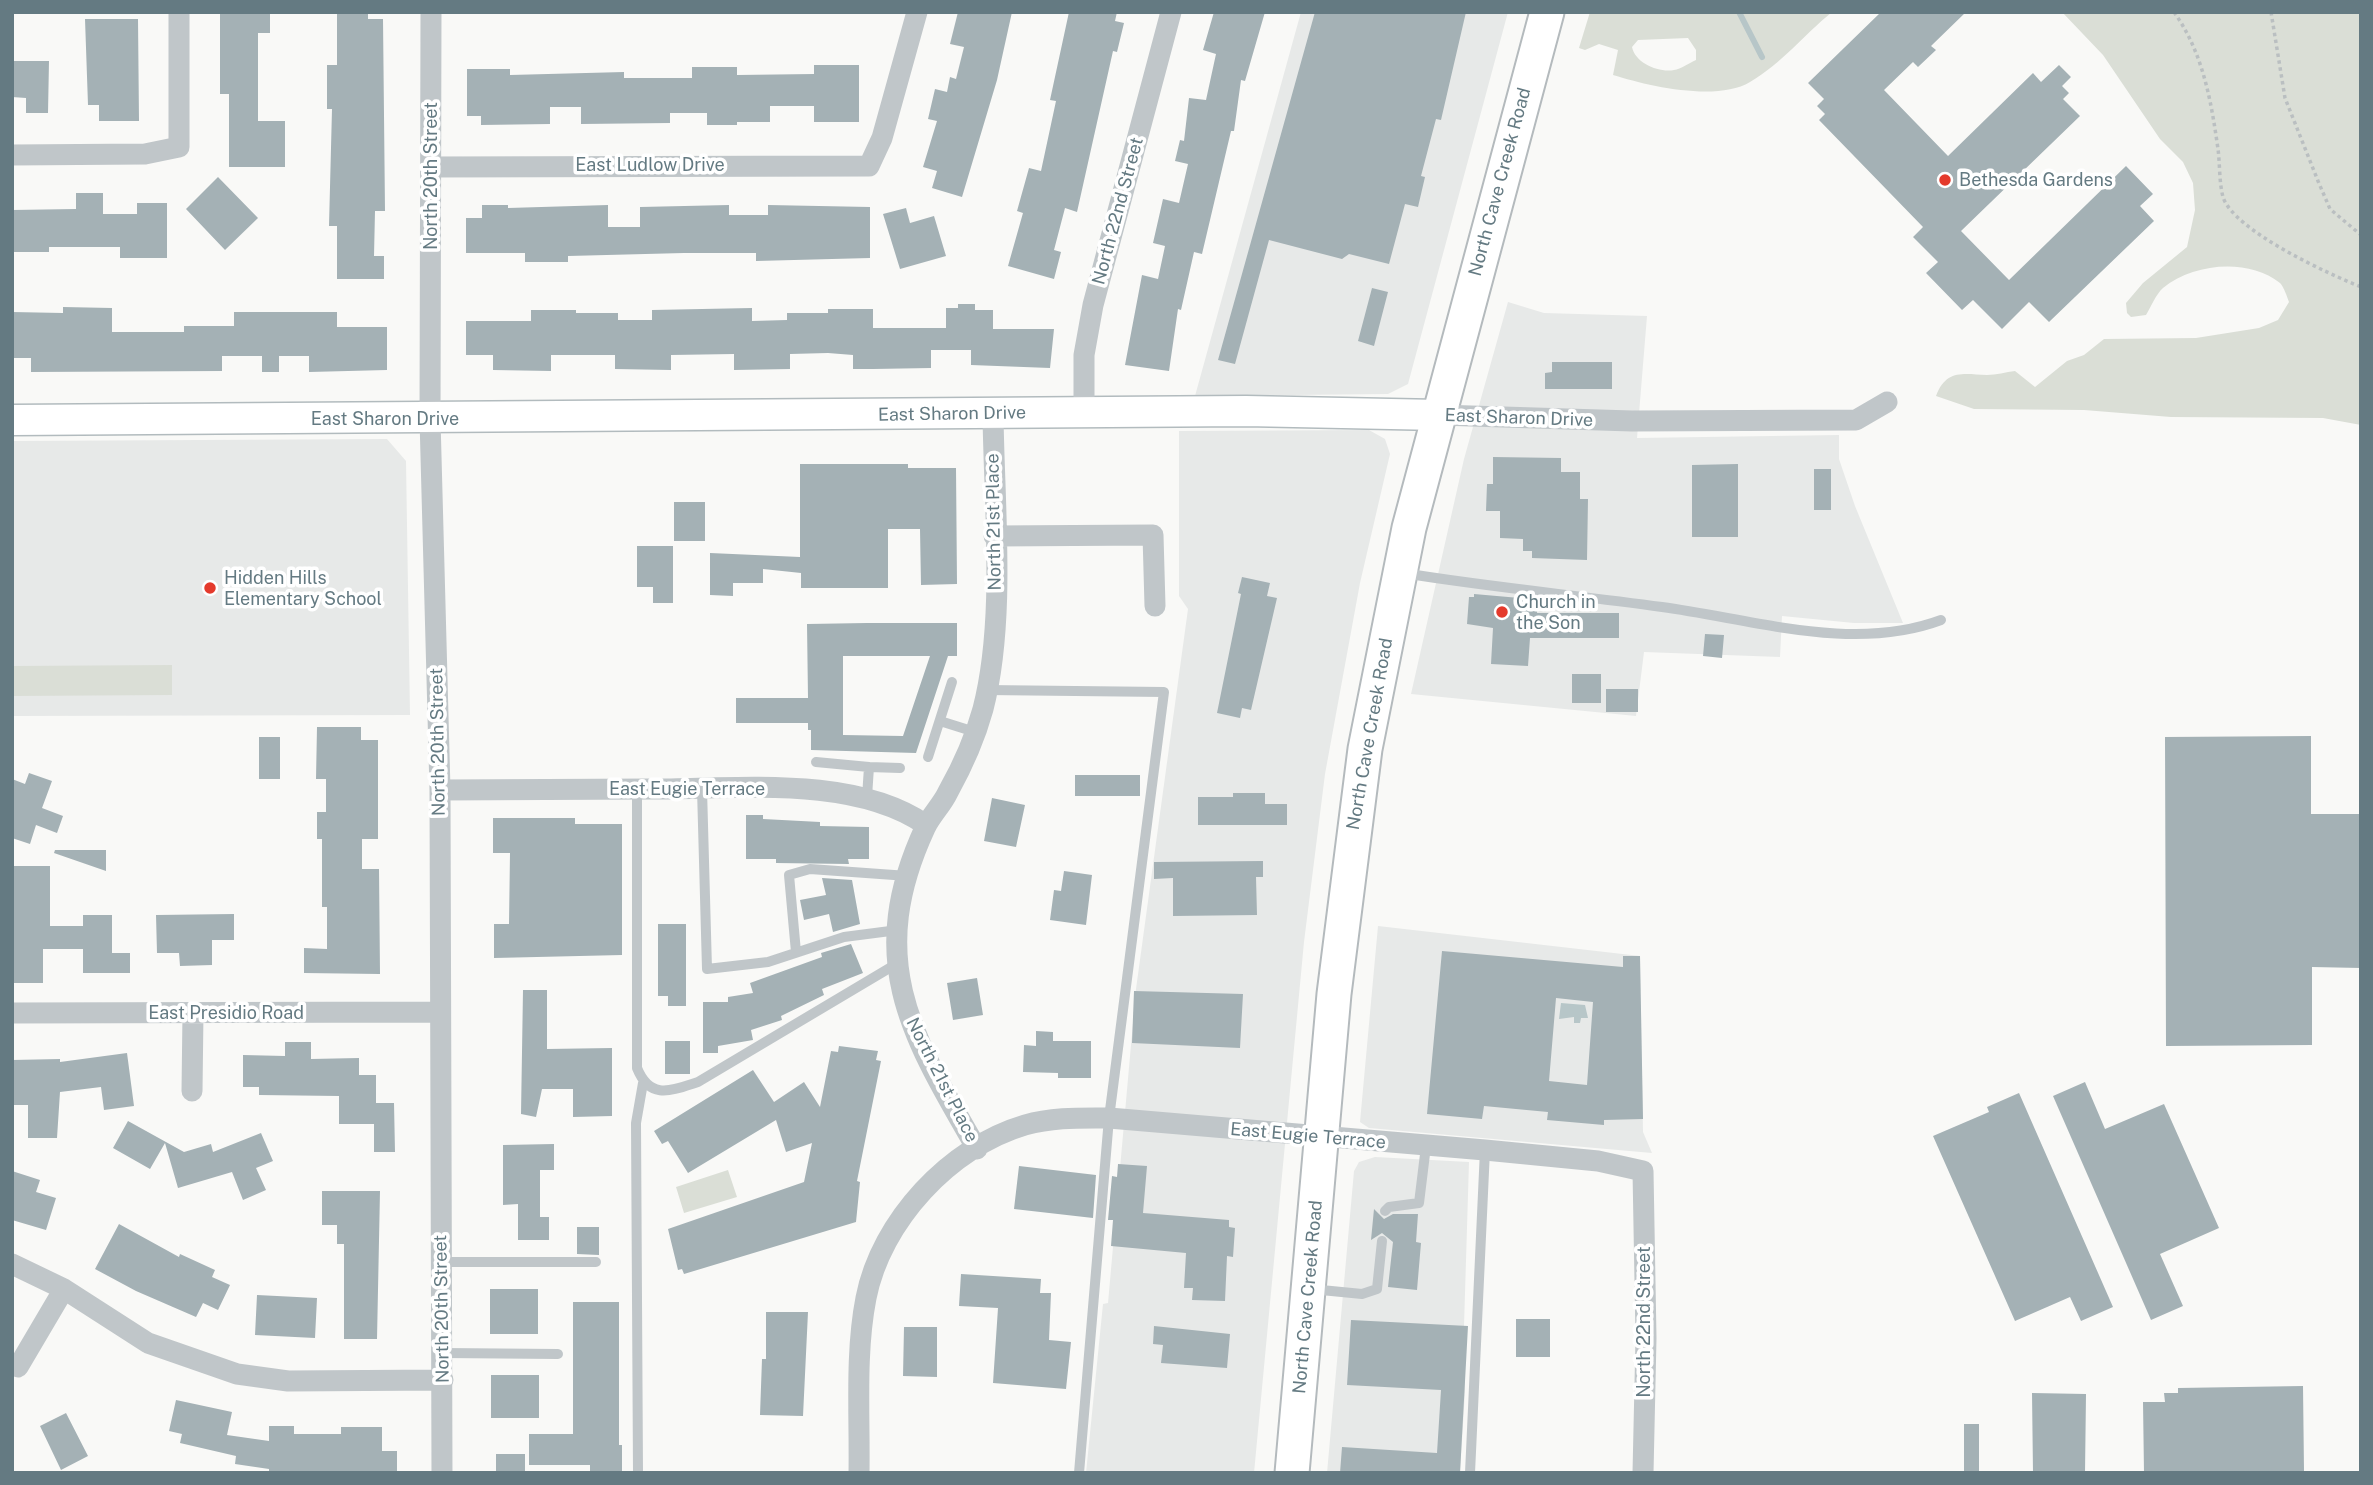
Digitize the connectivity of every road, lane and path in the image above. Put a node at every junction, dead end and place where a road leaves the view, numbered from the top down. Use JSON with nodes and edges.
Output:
{"nodes":[{"id":1,"x":179,"y":12,"type":"edge"},
{"id":2,"x":431,"y":12,"type":"edge"},
{"id":3,"x":917,"y":12,"type":"edge"},
{"id":4,"x":1171,"y":12,"type":"edge"},
{"id":5,"x":1547,"y":12,"type":"edge"},
{"id":6,"x":2174,"y":12,"type":"edge"},
{"id":7,"x":2271,"y":12,"type":"edge"},
{"id":8,"x":12,"y":155,"type":"edge"},
{"id":9,"x":432,"y":167,"type":"junction"},
{"id":10,"x":2361,"y":235,"type":"edge"},
{"id":11,"x":2361,"y":287,"type":"edge"},
{"id":12,"x":1886,"y":402,"type":"dead end"},
{"id":13,"x":1084,"y":413,"type":"junction"},
{"id":14,"x":993,"y":414,"type":"junction"},
{"id":15,"x":1440,"y":415,"type":"junction"},
{"id":16,"x":430,"y":419,"type":"junction"},
{"id":17,"x":12,"y":421,"type":"edge"},
{"id":18,"x":994,"y":536,"type":"junction"},
{"id":19,"x":1400,"y":573,"type":"junction"},
{"id":20,"x":1155,"y":606,"type":"dead end"},
{"id":21,"x":1941,"y":620,"type":"dead end"},
{"id":22,"x":952,"y":682,"type":"dead end"},
{"id":23,"x":986,"y":690,"type":"junction"},
{"id":24,"x":940,"y":721,"type":"junction"},
{"id":25,"x":975,"y":732,"type":"junction"},
{"id":26,"x":928,"y":757,"type":"dead end"},
{"id":27,"x":816,"y":762,"type":"dead end"},
{"id":28,"x":869,"y":767,"type":"junction"},
{"id":29,"x":900,"y":768,"type":"dead end"},
{"id":30,"x":636,"y":789,"type":"junction"},
{"id":31,"x":702,"y":789,"type":"junction"},
{"id":32,"x":440,"y":790,"type":"junction"},
{"id":33,"x":867,"y":797,"type":"junction"},
{"id":34,"x":926,"y":825,"type":"junction"},
{"id":35,"x":908,"y":876,"type":"junction"},
{"id":36,"x":898,"y":930,"type":"junction"},
{"id":37,"x":796,"y":953,"type":"junction"},
{"id":38,"x":898,"y":963,"type":"junction"},
{"id":39,"x":439,"y":1012,"type":"junction"},
{"id":40,"x":12,"y":1013,"type":"edge"},
{"id":41,"x":193,"y":1013,"type":"junction"},
{"id":42,"x":643,"y":1083,"type":"junction"},
{"id":43,"x":192,"y":1091,"type":"dead end"},
{"id":44,"x":1109,"y":1118,"type":"junction"},
{"id":45,"x":1322,"y":1138,"type":"junction"},
{"id":46,"x":1426,"y":1146,"type":"junction"},
{"id":47,"x":977,"y":1149,"type":"junction"},
{"id":48,"x":1485,"y":1150,"type":"junction"},
{"id":49,"x":1643,"y":1171,"type":"joint"},
{"id":50,"x":1385,"y":1210,"type":"dead end"},
{"id":51,"x":1382,"y":1241,"type":"dead end"},
{"id":52,"x":442,"y":1262,"type":"junction"},
{"id":53,"x":596,"y":1262,"type":"dead end"},
{"id":54,"x":12,"y":1264,"type":"edge"},
{"id":55,"x":1308,"y":1288,"type":"junction"},
{"id":56,"x":64,"y":1289,"type":"junction"},
{"id":57,"x":443,"y":1353,"type":"junction"},
{"id":58,"x":558,"y":1354,"type":"dead end"},
{"id":59,"x":18,"y":1367,"type":"dead end"},
{"id":60,"x":443,"y":1380,"type":"junction"},
{"id":61,"x":442,"y":1473,"type":"edge"},
{"id":62,"x":638,"y":1473,"type":"edge"},
{"id":63,"x":859,"y":1473,"type":"edge"},
{"id":64,"x":1079,"y":1473,"type":"edge"},
{"id":65,"x":1292,"y":1473,"type":"edge"},
{"id":66,"x":1470,"y":1473,"type":"edge"},
{"id":67,"x":1643,"y":1473,"type":"edge"}],
"edges":[{"from":1,"to":8,"type":"street"},
{"from":2,"to":9,"type":"street","name":"North 20th Street"},
{"from":3,"to":9,"type":"street","name":"East Ludlow Drive"},
{"from":4,"to":13,"type":"street","name":"North 22nd Street"},
{"from":5,"to":15,"type":"main road","name":"North Cave Creek Road"},
{"from":6,"to":11,"type":"path"},
{"from":7,"to":10,"type":"path"},
{"from":9,"to":16,"type":"street","name":"North 20th Street"},
{"from":12,"to":15,"type":"street","name":"East Sharon Drive"},
{"from":13,"to":14,"type":"street","name":"East Sharon Drive"},
{"from":13,"to":15,"type":"street","name":"East Sharon Drive"},
{"from":14,"to":16,"type":"street","name":"East Sharon Drive"},
{"from":14,"to":18,"type":"street","name":"North 21st Place"},
{"from":15,"to":19,"type":"main road","name":"North Cave Creek Road"},
{"from":16,"to":17,"type":"street","name":"East Sharon Drive"},
{"from":16,"to":32,"type":"street","name":"North 20th Street"},
{"from":18,"to":20,"type":"street"},
{"from":18,"to":23,"type":"street","name":"North 21st Place"},
{"from":19,"to":21,"type":"lane"},
{"from":19,"to":45,"type":"main road","name":"North Cave Creek Road"},
{"from":22,"to":24,"type":"lane"},
{"from":23,"to":25,"type":"street","name":"North 21st Place"},
{"from":23,"to":44,"type":"lane"},
{"from":24,"to":25,"type":"lane"},
{"from":24,"to":26,"type":"lane"},
{"from":25,"to":34,"type":"street","name":"North 21st Place"},
{"from":27,"to":28,"type":"lane"},
{"from":28,"to":29,"type":"lane"},
{"from":28,"to":33,"type":"lane"},
{"from":30,"to":31,"type":"street","name":"East Eugie Terrace"},
{"from":30,"to":32,"type":"street","name":"East Eugie Terrace"},
{"from":30,"to":42,"type":"lane"},
{"from":31,"to":33,"type":"street","name":"East Eugie Terrace"},
{"from":31,"to":37,"type":"lane"},
{"from":32,"to":39,"type":"street","name":"North 20th Street"},
{"from":33,"to":34,"type":"street","name":"East Eugie Terrace"},
{"from":34,"to":35,"type":"street","name":"North 21st Place"},
{"from":35,"to":36,"type":"street","name":"North 21st Place"},
{"from":35,"to":37,"type":"lane"},
{"from":36,"to":37,"type":"lane"},
{"from":36,"to":38,"type":"street","name":"North 21st Place"},
{"from":38,"to":42,"type":"lane"},
{"from":38,"to":47,"type":"street","name":"North 21st Place"},
{"from":39,"to":41,"type":"street","name":"East Presidio Road"},
{"from":39,"to":52,"type":"street","name":"North 20th Street"},
{"from":40,"to":41,"type":"street","name":"East Presidio Road"},
{"from":41,"to":43,"type":"street"},
{"from":42,"to":62,"type":"lane"},
{"from":44,"to":45,"type":"street","name":"East Eugie Terrace"},
{"from":44,"to":47,"type":"street","name":"East Eugie Terrace"},
{"from":44,"to":64,"type":"lane"},
{"from":45,"to":46,"type":"street","name":"East Eugie Terrace"},
{"from":45,"to":55,"type":"main road","name":"North Cave Creek Road"},
{"from":46,"to":48,"type":"street","name":"East Eugie Terrace"},
{"from":46,"to":50,"type":"lane"},
{"from":47,"to":63,"type":"street","name":"North 21st Place"},
{"from":48,"to":49,"type":"street","name":"East Eugie Terrace"},
{"from":48,"to":66,"type":"lane"},
{"from":49,"to":67,"type":"street","name":"North 22nd Street"},
{"from":51,"to":55,"type":"lane"},
{"from":52,"to":53,"type":"lane"},
{"from":52,"to":57,"type":"street","name":"North 20th Street"},
{"from":54,"to":56,"type":"street"},
{"from":55,"to":65,"type":"main road","name":"North Cave Creek Road"},
{"from":56,"to":59,"type":"street"},
{"from":56,"to":60,"type":"street"},
{"from":57,"to":58,"type":"lane"},
{"from":57,"to":60,"type":"street","name":"North 20th Street"},
{"from":60,"to":61,"type":"street","name":"North 20th Street"}]}
